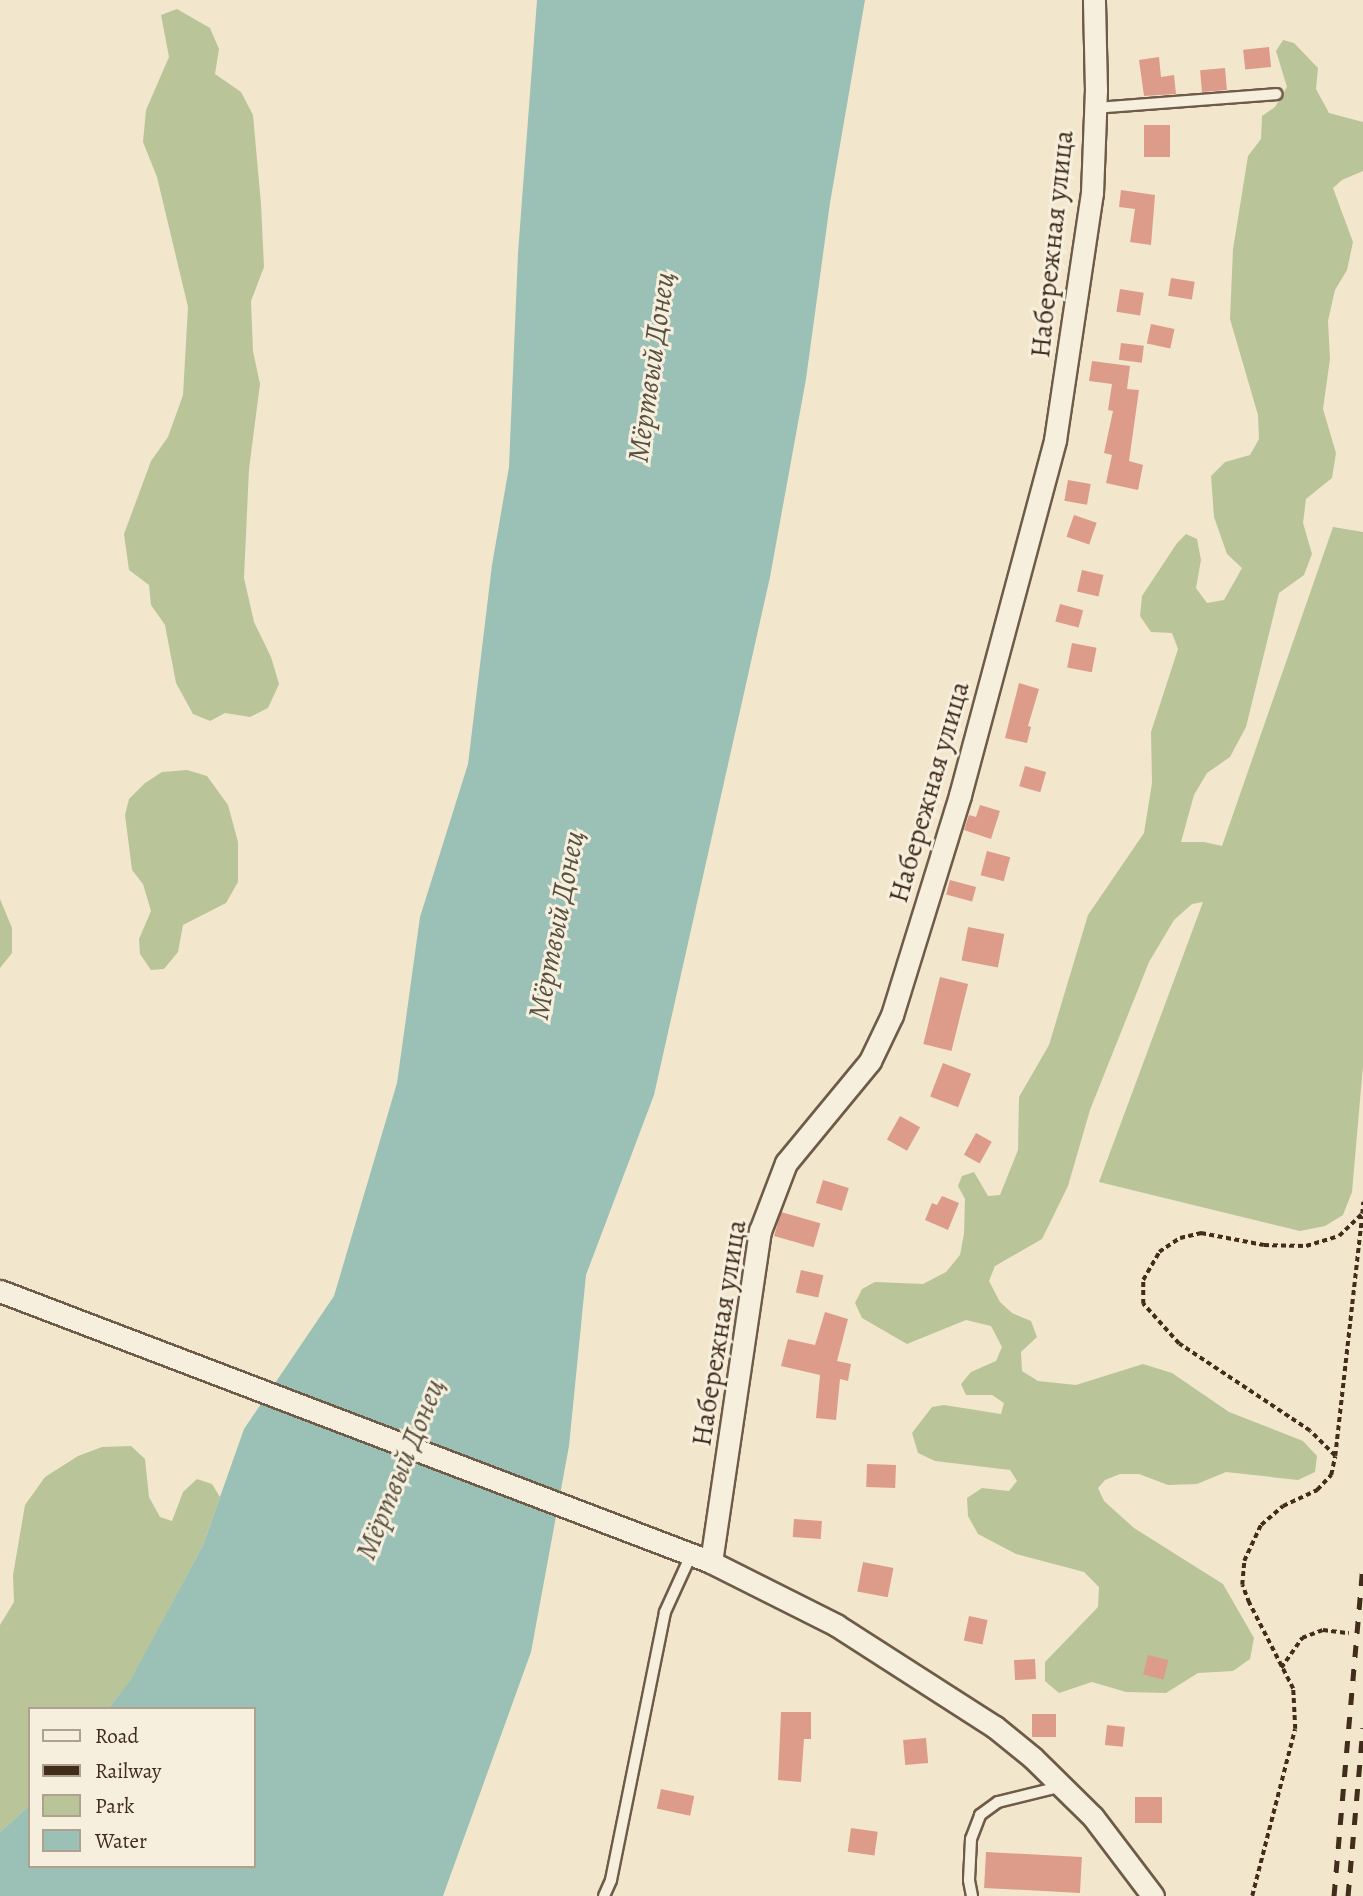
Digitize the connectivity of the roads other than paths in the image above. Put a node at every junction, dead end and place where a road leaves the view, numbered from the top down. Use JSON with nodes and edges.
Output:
{"nodes":[{"id":1,"x":1094,"y":0,"type":"edge"},
{"id":2,"x":1276,"y":94,"type":"dead end"},
{"id":3,"x":1095,"y":108,"type":"junction"},
{"id":4,"x":0,"y":1292,"type":"edge"},
{"id":5,"x":691,"y":1555,"type":"junction"},
{"id":6,"x":711,"y":1562,"type":"junction"},
{"id":7,"x":1063,"y":1786,"type":"junction"},
{"id":8,"x":604,"y":1896,"type":"edge"},
{"id":9,"x":972,"y":1896,"type":"edge"},
{"id":10,"x":1153,"y":1896,"type":"edge"}],
"edges":[{"from":1,"to":3,"type":"street","name":"Набережная улица"},
{"from":2,"to":3,"type":"lane"},
{"from":3,"to":6,"type":"street","name":"Набережная улица"},
{"from":4,"to":5,"type":"street"},
{"from":5,"to":6,"type":"street"},
{"from":5,"to":8,"type":"lane"},
{"from":6,"to":7,"type":"street"},
{"from":7,"to":9,"type":"lane"},
{"from":7,"to":10,"type":"street"}]}
